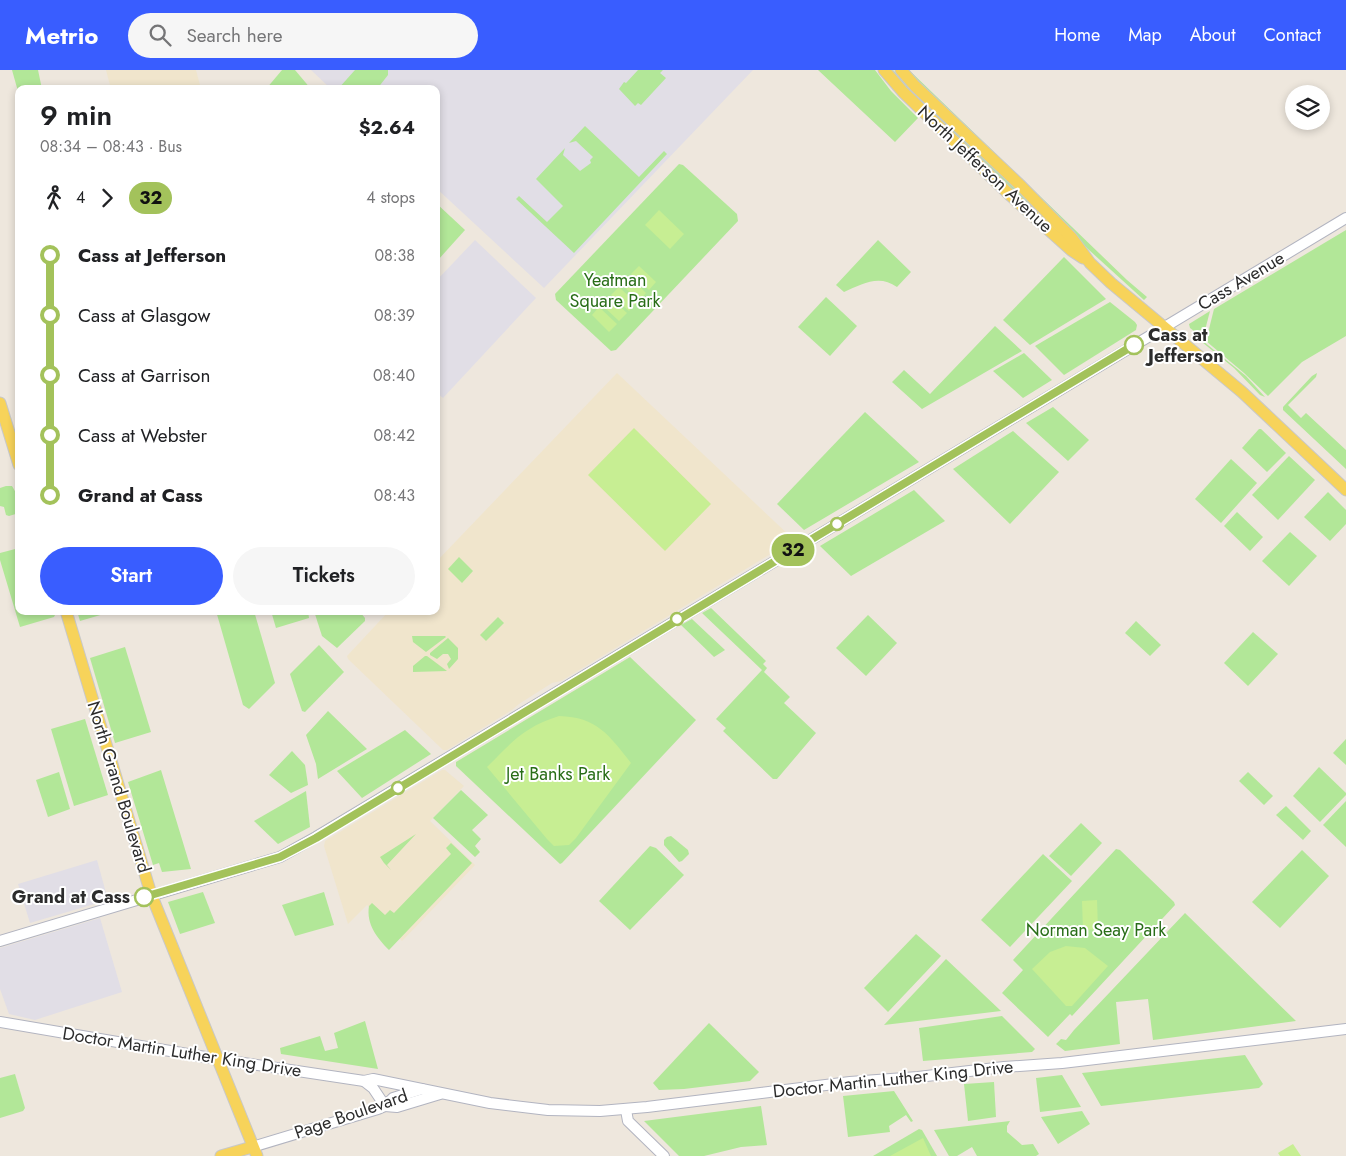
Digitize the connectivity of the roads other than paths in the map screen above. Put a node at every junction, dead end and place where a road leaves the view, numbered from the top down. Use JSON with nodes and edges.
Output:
{"nodes":[{"id":1,"x":884,"y":70,"type":"edge"},
{"id":2,"x":901,"y":70,"type":"edge"},
{"id":3,"x":1346,"y":218,"type":"edge"},
{"id":4,"x":1090,"y":263,"type":"junction"},
{"id":5,"x":1164,"y":327,"type":"junction"},
{"id":6,"x":0,"y":403,"type":"edge"},
{"id":7,"x":15,"y":452,"type":"edge"},
{"id":8,"x":1346,"y":490,"type":"edge"},
{"id":9,"x":67,"y":615,"type":"edge"},
{"id":10,"x":151,"y":894,"type":"junction"},
{"id":11,"x":0,"y":940,"type":"edge"},
{"id":12,"x":0,"y":1022,"type":"edge"},
{"id":13,"x":1346,"y":1029,"type":"edge"},
{"id":14,"x":217,"y":1059,"type":"junction"},
{"id":15,"x":364,"y":1081,"type":"junction"},
{"id":16,"x":423,"y":1089,"type":"junction"},
{"id":17,"x":441,"y":1093,"type":"junction"},
{"id":18,"x":385,"y":1106,"type":"junction"},
{"id":19,"x":626,"y":1110,"type":"junction"},
{"id":20,"x":255,"y":1151,"type":"edge"},
{"id":21,"x":221,"y":1156,"type":"edge"},
{"id":22,"x":664,"y":1156,"type":"edge"}],
"edges":[{"from":1,"to":4,"type":"main road","name":"North Jefferson Avenue"},
{"from":2,"to":4,"type":"main road","name":"North Jefferson Avenue"},
{"from":3,"to":5,"type":"main road","name":"Cass Avenue"},
{"from":4,"to":5,"type":"main road","name":"North Jefferson Avenue"},
{"from":5,"to":8,"type":"main road","name":"North Jefferson Avenue"},
{"from":5,"to":10,"type":"main road","name":"Cass Avenue"},
{"from":6,"to":7,"type":"main road"},
{"from":9,"to":10,"type":"main road","name":"North Grand Boulevard"},
{"from":10,"to":11,"type":"main road","name":"Cass Avenue"},
{"from":10,"to":14,"type":"main road","name":"North Grand Boulevard"},
{"from":12,"to":14,"type":"main road","name":"Doctor Martin Luther King Drive"},
{"from":13,"to":19,"type":"main road","name":"Doctor Martin Luther King Drive"},
{"from":14,"to":15,"type":"main road","name":"Doctor Martin Luther King Drive"},
{"from":14,"to":20,"type":"main road","name":"North Grand Boulevard"},
{"from":15,"to":16,"type":"main road","name":"Doctor Martin Luther King Drive"},
{"from":15,"to":18,"type":"main road"},
{"from":16,"to":17,"type":"main road","name":"Doctor Martin Luther King Drive"},
{"from":16,"to":18,"type":"main road","name":"Page Boulevard"},
{"from":17,"to":18,"type":"main road","name":"Doctor Martin Luther King Drive"},
{"from":17,"to":19,"type":"main road","name":"Doctor Martin Luther King Drive"},
{"from":18,"to":20,"type":"main road","name":"Page Boulevard"},
{"from":19,"to":22,"type":"main road"},
{"from":20,"to":21,"type":"main road","name":"Page Boulevard"}]}
